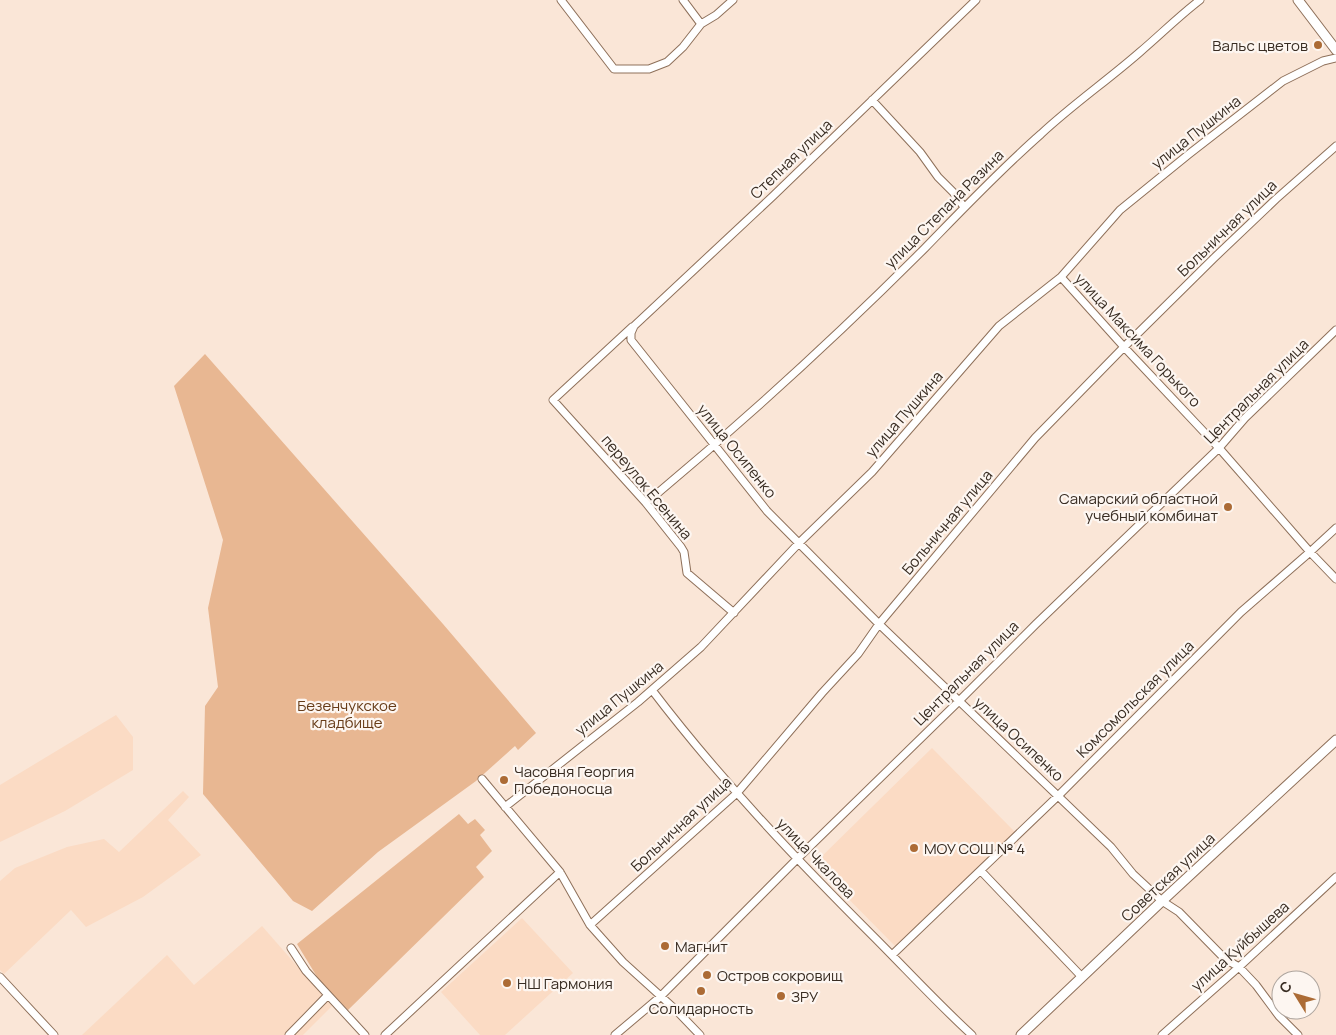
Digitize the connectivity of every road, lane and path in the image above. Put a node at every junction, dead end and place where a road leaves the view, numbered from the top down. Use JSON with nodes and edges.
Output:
{"nodes":[{"id":1,"x":561,"y":0,"type":"edge"},
{"id":2,"x":683,"y":0,"type":"edge"},
{"id":3,"x":733,"y":0,"type":"edge"},
{"id":4,"x":976,"y":0,"type":"edge"},
{"id":5,"x":1200,"y":0,"type":"edge"},
{"id":6,"x":1298,"y":0,"type":"edge"},
{"id":7,"x":701,"y":24,"type":"junction"},
{"id":8,"x":1336,"y":50,"type":"edge"},
{"id":9,"x":1336,"y":58,"type":"edge"},
{"id":10,"x":872,"y":100,"type":"junction"},
{"id":11,"x":1336,"y":146,"type":"edge"},
{"id":12,"x":964,"y":207,"type":"junction"},
{"id":13,"x":1061,"y":277,"type":"junction"},
{"id":14,"x":634,"y":326,"type":"junction"},
{"id":15,"x":1336,"y":330,"type":"edge"},
{"id":16,"x":1124,"y":347,"type":"junction"},
{"id":17,"x":553,"y":400,"type":"joint"},
{"id":18,"x":715,"y":446,"type":"junction"},
{"id":19,"x":1219,"y":448,"type":"junction"},
{"id":20,"x":646,"y":503,"type":"junction"},
{"id":21,"x":1336,"y":528,"type":"edge"},
{"id":22,"x":799,"y":543,"type":"junction"},
{"id":23,"x":1310,"y":552,"type":"junction"},
{"id":24,"x":1336,"y":579,"type":"edge"},
{"id":25,"x":734,"y":613,"type":"junction"},
{"id":26,"x":879,"y":624,"type":"junction"},
{"id":27,"x":652,"y":690,"type":"junction"},
{"id":28,"x":960,"y":701,"type":"junction"},
{"id":29,"x":1336,"y":740,"type":"edge"},
{"id":30,"x":482,"y":779,"type":"dead end"},
{"id":31,"x":737,"y":793,"type":"junction"},
{"id":32,"x":1059,"y":795,"type":"junction"},
{"id":33,"x":505,"y":808,"type":"junction"},
{"id":34,"x":796,"y":859,"type":"junction"},
{"id":35,"x":981,"y":871,"type":"junction"},
{"id":36,"x":560,"y":872,"type":"junction"},
{"id":37,"x":1336,"y":877,"type":"edge"},
{"id":38,"x":1162,"y":901,"type":"junction"},
{"id":39,"x":590,"y":925,"type":"junction"},
{"id":40,"x":291,"y":948,"type":"dead end"},
{"id":41,"x":892,"y":955,"type":"junction"},
{"id":42,"x":1239,"y":967,"type":"junction"},
{"id":43,"x":0,"y":977,"type":"edge"},
{"id":44,"x":1082,"y":977,"type":"junction"},
{"id":45,"x":328,"y":995,"type":"junction"},
{"id":46,"x":660,"y":997,"type":"junction"},
{"id":47,"x":54,"y":1035,"type":"edge"},
{"id":48,"x":289,"y":1035,"type":"edge"},
{"id":49,"x":365,"y":1035,"type":"edge"},
{"id":50,"x":385,"y":1035,"type":"edge"},
{"id":51,"x":615,"y":1035,"type":"edge"},
{"id":52,"x":700,"y":1035,"type":"edge"},
{"id":53,"x":972,"y":1035,"type":"edge"},
{"id":54,"x":1021,"y":1035,"type":"edge"},
{"id":55,"x":1162,"y":1035,"type":"edge"},
{"id":56,"x":1298,"y":1035,"type":"edge"}],
"edges":[{"from":1,"to":7,"type":"street"},
{"from":2,"to":7,"type":"street"},
{"from":3,"to":7,"type":"street"},
{"from":4,"to":10,"type":"street","name":"Степная улица"},
{"from":5,"to":12,"type":"street","name":"улица Степана Разина"},
{"from":6,"to":8,"type":"street"},
{"from":9,"to":13,"type":"street","name":"улица Пушкина"},
{"from":10,"to":12,"type":"street"},
{"from":10,"to":14,"type":"street","name":"Степная улица"},
{"from":11,"to":16,"type":"street","name":"Больничная улица"},
{"from":12,"to":18,"type":"street","name":"улица Степана Разина"},
{"from":13,"to":16,"type":"street","name":"улица Максима Горького"},
{"from":13,"to":22,"type":"street","name":"улица Пушкина"},
{"from":14,"to":17,"type":"street","name":"Степная улица"},
{"from":14,"to":18,"type":"street","name":"улица Осипенко"},
{"from":15,"to":19,"type":"street","name":"Центральная улица"},
{"from":16,"to":19,"type":"street","name":"улица Максима Горького"},
{"from":16,"to":26,"type":"street","name":"Больничная улица"},
{"from":17,"to":20,"type":"street","name":"переулок Есенина"},
{"from":18,"to":20,"type":"street","name":"улица Степана Разина"},
{"from":18,"to":22,"type":"street","name":"улица Осипенко"},
{"from":19,"to":23,"type":"street","name":"улица Максима Горького"},
{"from":19,"to":28,"type":"street","name":"Центральная улица"},
{"from":20,"to":25,"type":"street","name":"переулок Есенина"},
{"from":21,"to":23,"type":"street","name":"Комсомольская улица"},
{"from":22,"to":25,"type":"street","name":"улица Пушкина"},
{"from":22,"to":26,"type":"street","name":"улица Осипенко"},
{"from":23,"to":24,"type":"street","name":"улица Максима Горького"},
{"from":23,"to":32,"type":"street","name":"Комсомольская улица"},
{"from":25,"to":27,"type":"street","name":"улица Пушкина"},
{"from":26,"to":28,"type":"street","name":"улица Осипенко"},
{"from":26,"to":31,"type":"street","name":"Больничная улица"},
{"from":27,"to":31,"type":"street","name":"улица Чкалова"},
{"from":27,"to":33,"type":"street","name":"улица Пушкина"},
{"from":28,"to":32,"type":"street","name":"улица Осипенко"},
{"from":28,"to":34,"type":"street","name":"Центральная улица"},
{"from":29,"to":38,"type":"street","name":"Советская улица"},
{"from":30,"to":33,"type":"street"},
{"from":31,"to":34,"type":"street","name":"улица Чкалова"},
{"from":31,"to":39,"type":"street","name":"Больничная улица"},
{"from":32,"to":35,"type":"street","name":"Комсомольская улица"},
{"from":32,"to":38,"type":"street","name":"улица Осипенко"},
{"from":33,"to":36,"type":"street"},
{"from":34,"to":41,"type":"street","name":"улица Чкалова"},
{"from":34,"to":46,"type":"street","name":"Центральная улица"},
{"from":35,"to":41,"type":"street","name":"Комсомольская улица"},
{"from":35,"to":44,"type":"street"},
{"from":36,"to":39,"type":"street"},
{"from":36,"to":50,"type":"street"},
{"from":37,"to":42,"type":"street","name":"улица Куйбышева"},
{"from":38,"to":42,"type":"street","name":"улица Осипенко"},
{"from":38,"to":44,"type":"street","name":"Советская улица"},
{"from":39,"to":46,"type":"street"},
{"from":40,"to":45,"type":"street"},
{"from":41,"to":53,"type":"street","name":"улица Чкалова"},
{"from":42,"to":55,"type":"street","name":"улица Куйбышева"},
{"from":42,"to":56,"type":"street","name":"улица Осипенко"},
{"from":43,"to":47,"type":"street"},
{"from":44,"to":54,"type":"street","name":"Советская улица"},
{"from":45,"to":48,"type":"street"},
{"from":45,"to":49,"type":"street"},
{"from":46,"to":51,"type":"street","name":"Центральная улица"},
{"from":46,"to":52,"type":"street"}]}
